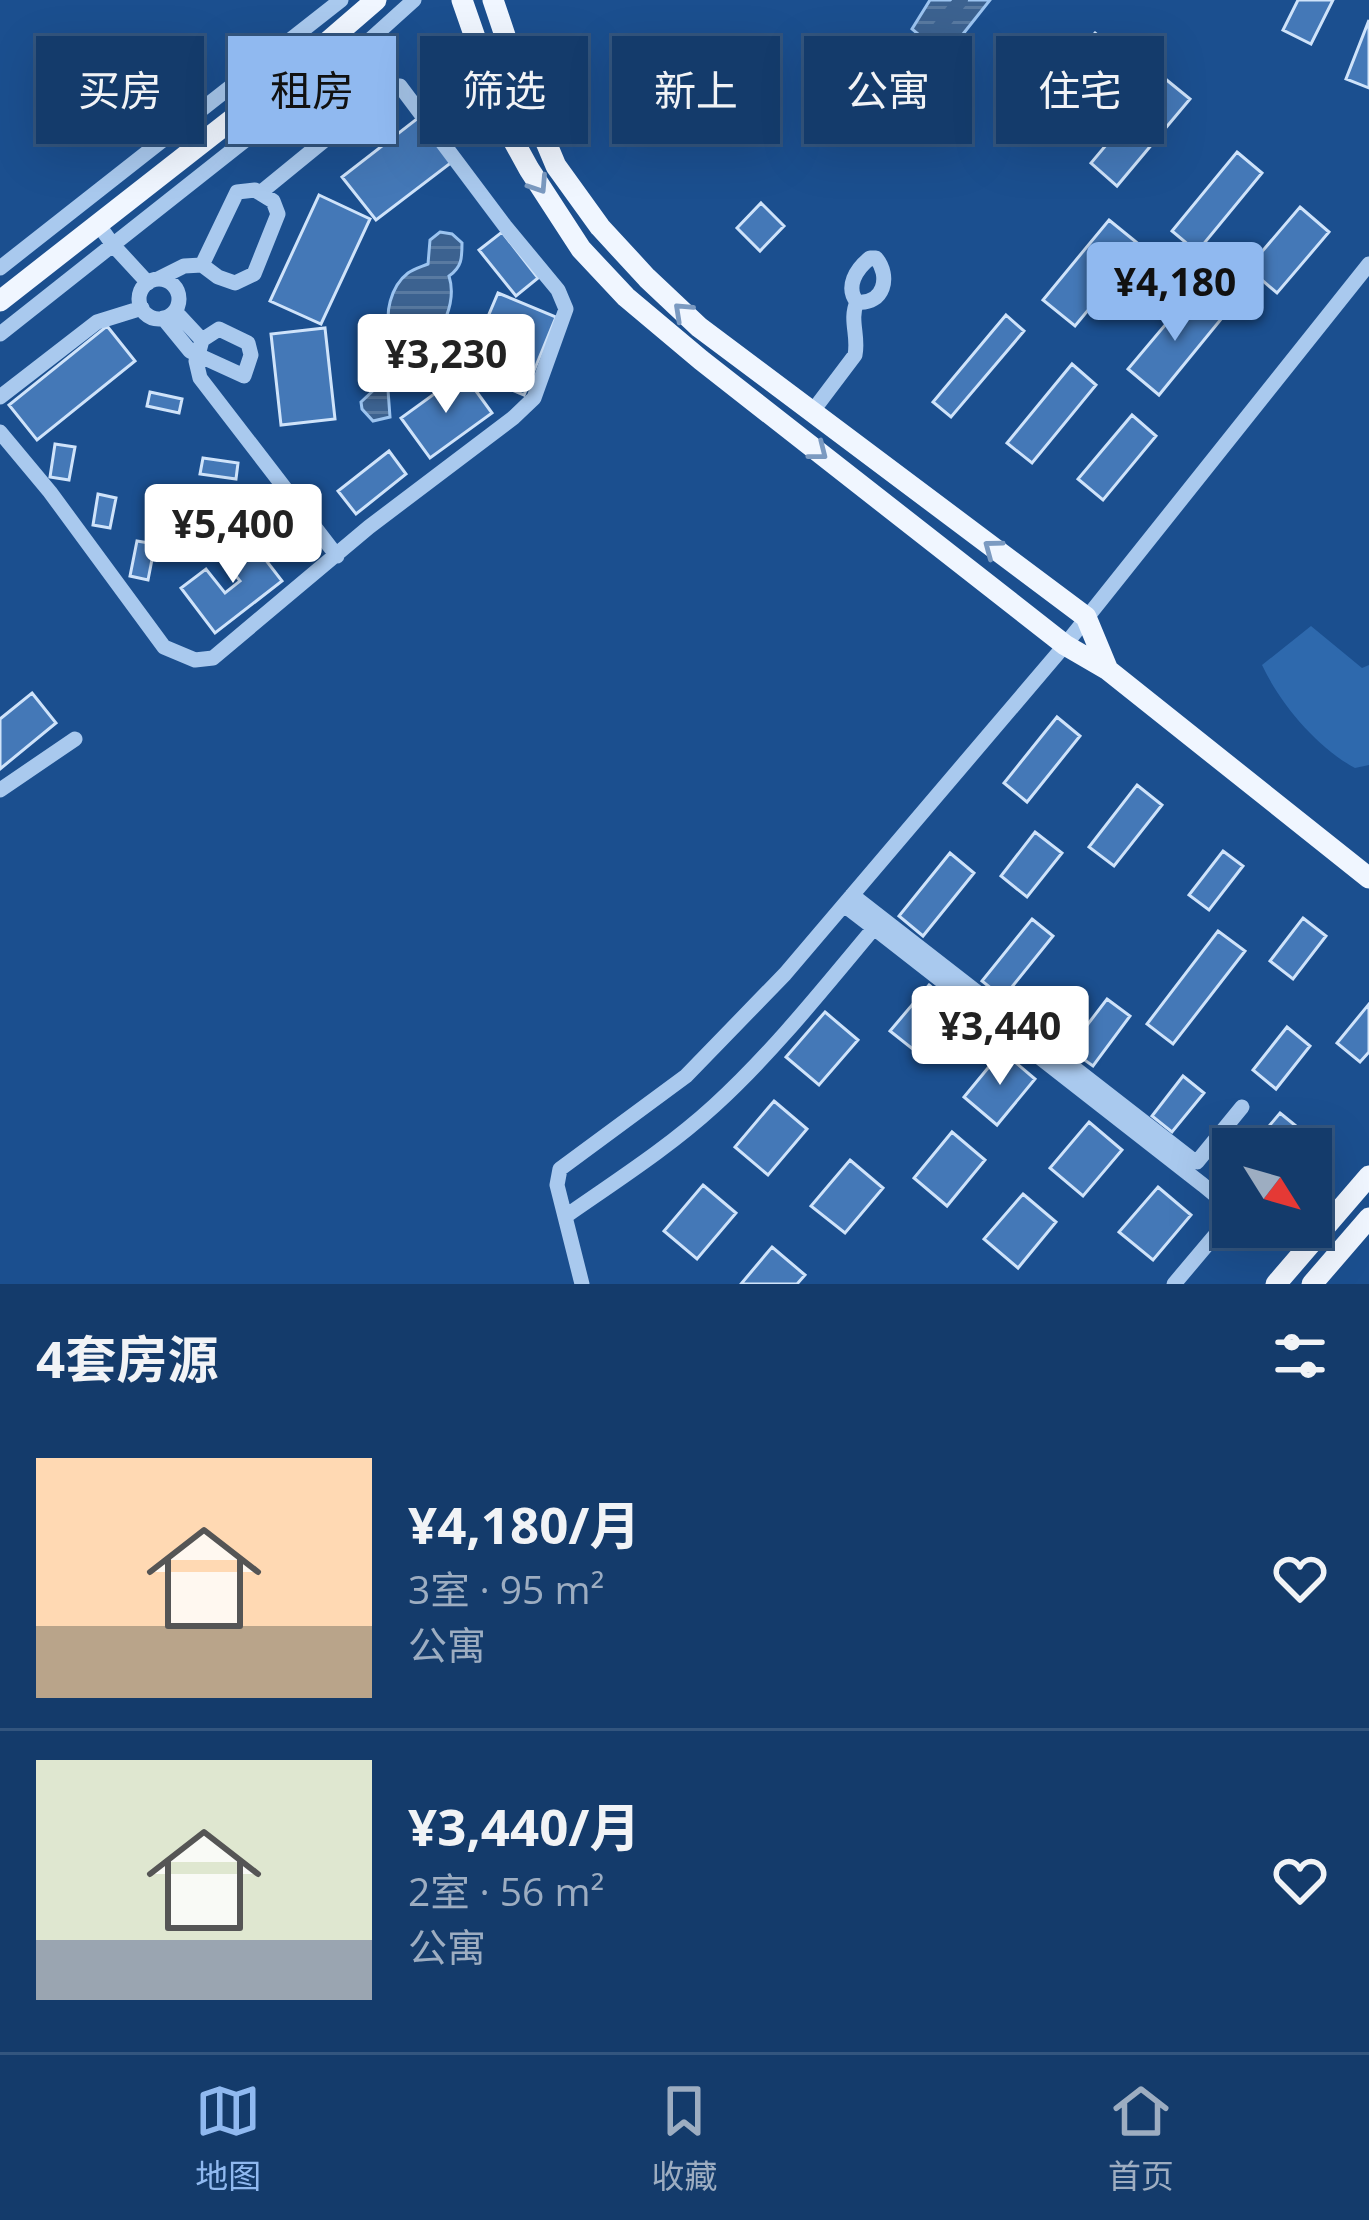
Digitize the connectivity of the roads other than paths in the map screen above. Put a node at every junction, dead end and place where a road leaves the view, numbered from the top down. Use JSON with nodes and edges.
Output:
{"nodes":[{"id":1,"x":341,"y":0,"type":"edge"},
{"id":2,"x":376,"y":0,"type":"edge"},
{"id":3,"x":414,"y":0,"type":"edge"},
{"id":4,"x":462,"y":0,"type":"edge"},
{"id":5,"x":493,"y":0,"type":"edge"},
{"id":6,"x":260,"y":193,"type":"junction"},
{"id":7,"x":98,"y":224,"type":"junction"},
{"id":8,"x":113,"y":245,"type":"junction"},
{"id":9,"x":1369,"y":264,"type":"edge"},
{"id":10,"x":202,"y":265,"type":"junction"},
{"id":11,"x":0,"y":268,"type":"edge"},
{"id":12,"x":153,"y":281,"type":"junction"},
{"id":13,"x":0,"y":301,"type":"edge"},
{"id":14,"x":857,"y":302,"type":"dead end"},
{"id":15,"x":142,"y":308,"type":"junction"},
{"id":16,"x":170,"y":315,"type":"junction"},
{"id":17,"x":0,"y":334,"type":"edge"},
{"id":18,"x":0,"y":397,"type":"edge"},
{"id":19,"x":812,"y":412,"type":"junction"},
{"id":20,"x":0,"y":432,"type":"edge"},
{"id":21,"x":337,"y":556,"type":"junction"},
{"id":22,"x":1085,"y":617,"type":"junction"},
{"id":23,"x":1065,"y":645,"type":"junction"},
{"id":24,"x":1108,"y":670,"type":"junction"},
{"id":25,"x":75,"y":739,"type":"dead end"},
{"id":26,"x":0,"y":790,"type":"edge"},
{"id":27,"x":1369,"y":878,"type":"edge"},
{"id":28,"x":848,"y":900,"type":"junction"},
{"id":29,"x":874,"y":928,"type":"junction"},
{"id":30,"x":1242,"y":1107,"type":"dead end"},
{"id":31,"x":1369,"y":1176,"type":"edge"},
{"id":32,"x":1212,"y":1192,"type":"edge"},
{"id":33,"x":566,"y":1216,"type":"junction"},
{"id":34,"x":1369,"y":1217,"type":"edge"},
{"id":35,"x":1212,"y":1238,"type":"edge"},
{"id":36,"x":582,"y":1284,"type":"edge"},
{"id":37,"x":1174,"y":1284,"type":"edge"},
{"id":38,"x":1276,"y":1284,"type":"edge"},
{"id":39,"x":1312,"y":1284,"type":"edge"}],
"edges":[{"from":1,"to":11,"type":"street"},
{"from":2,"to":7,"type":"main road"},
{"from":3,"to":8,"type":"street"},
{"from":4,"to":23,"type":"main road","one_way":true},
{"from":19,"to":5,"type":"main road","one_way":true},
{"from":6,"to":10,"type":"street"},
{"from":6,"to":10,"type":"street"},
{"from":6,"to":21,"type":"street"},
{"from":7,"to":8,"type":"street"},
{"from":7,"to":13,"type":"main road"},
{"from":8,"to":12,"type":"street"},
{"from":8,"to":17,"type":"street"},
{"from":9,"to":22,"type":"street"},
{"from":10,"to":12,"type":"street"},
{"from":12,"to":15,"type":"street"},
{"from":12,"to":16,"type":"street"},
{"from":14,"to":19,"type":"street"},
{"from":15,"to":16,"type":"street"},
{"from":15,"to":18,"type":"street"},
{"from":16,"to":21,"type":"street"},
{"from":22,"to":19,"type":"main road","one_way":true},
{"from":20,"to":21,"type":"street"},
{"from":22,"to":23,"type":"street"},
{"from":22,"to":24,"type":"main road"},
{"from":23,"to":24,"type":"main road"},
{"from":23,"to":28,"type":"street"},
{"from":24,"to":27,"type":"main road"},
{"from":25,"to":26,"type":"street"},
{"from":28,"to":29,"type":"street"},
{"from":28,"to":30,"type":"street"},
{"from":28,"to":33,"type":"street"},
{"from":29,"to":32,"type":"street"},
{"from":29,"to":33,"type":"street"},
{"from":31,"to":38,"type":"main road"},
{"from":33,"to":36,"type":"street"},
{"from":34,"to":39,"type":"main road"},
{"from":35,"to":37,"type":"street"}]}
